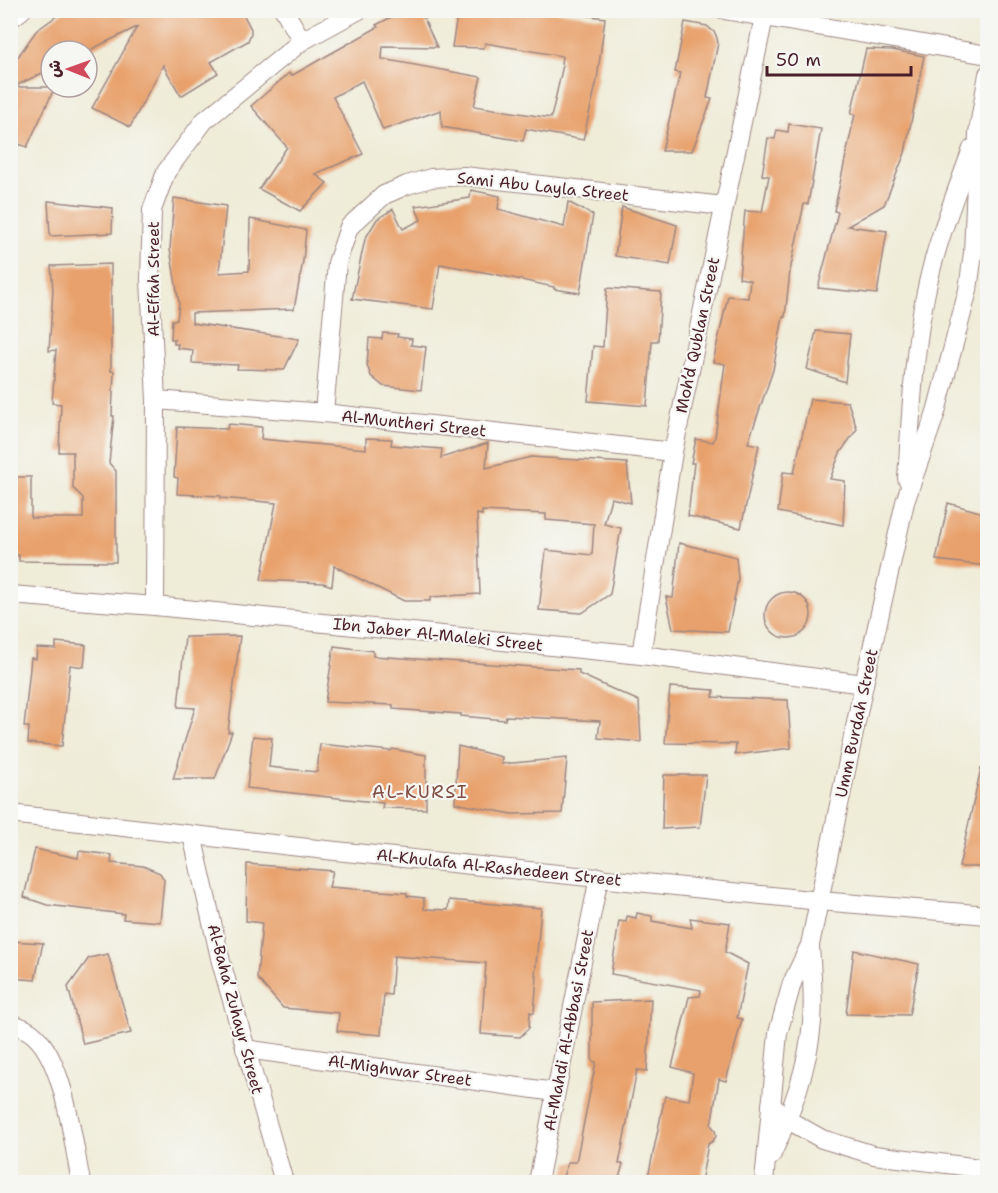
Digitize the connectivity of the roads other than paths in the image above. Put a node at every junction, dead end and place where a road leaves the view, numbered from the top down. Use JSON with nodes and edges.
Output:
{"nodes":[{"id":1,"x":22,"y":10,"type":"edge"},
{"id":2,"x":284,"y":10,"type":"edge"},
{"id":3,"x":359,"y":10,"type":"edge"},
{"id":4,"x":724,"y":10,"type":"edge"},
{"id":5,"x":764,"y":17,"type":"junction"},
{"id":6,"x":10,"y":19,"type":"edge"},
{"id":7,"x":302,"y":41,"type":"junction"},
{"id":8,"x":987,"y":55,"type":"edge"},
{"id":9,"x":987,"y":74,"type":"edge"},
{"id":10,"x":978,"y":133,"type":"junction"},
{"id":11,"x":723,"y":206,"type":"junction"},
{"id":12,"x":156,"y":400,"type":"junction"},
{"id":13,"x":324,"y":413,"type":"junction"},
{"id":14,"x":673,"y":452,"type":"junction"},
{"id":15,"x":905,"y":502,"type":"junction"},
{"id":16,"x":10,"y":595,"type":"edge"},
{"id":17,"x":154,"y":606,"type":"junction"},
{"id":18,"x":641,"y":654,"type":"junction"},
{"id":19,"x":864,"y":684,"type":"junction"},
{"id":20,"x":10,"y":814,"type":"edge"},
{"id":21,"x":192,"y":835,"type":"junction"},
{"id":22,"x":599,"y":877,"type":"junction"},
{"id":23,"x":820,"y":901,"type":"junction"},
{"id":24,"x":987,"y":915,"type":"edge"},
{"id":25,"x":810,"y":945,"type":"junction"},
{"id":26,"x":10,"y":1024,"type":"edge"},
{"id":27,"x":245,"y":1049,"type":"junction"},
{"id":28,"x":555,"y":1092,"type":"junction"},
{"id":29,"x":771,"y":1105,"type":"junction"},
{"id":30,"x":788,"y":1120,"type":"junction"},
{"id":31,"x":987,"y":1170,"type":"edge"},
{"id":32,"x":765,"y":1174,"type":"edge"},
{"id":33,"x":81,"y":1182,"type":"edge"},
{"id":34,"x":284,"y":1182,"type":"edge"},
{"id":35,"x":538,"y":1182,"type":"edge"}],
"edges":[{"from":1,"to":6,"type":"street"},
{"from":2,"to":7,"type":"street"},
{"from":3,"to":7,"type":"street","name":"Al-Effah Street"},
{"from":4,"to":5,"type":"street"},
{"from":5,"to":8,"type":"street"},
{"from":5,"to":11,"type":"street","name":"Moh’d Qublan Street"},
{"from":7,"to":12,"type":"street","name":"Al-Effah Street"},
{"from":9,"to":10,"type":"street","name":"Umm Burdah Street"},
{"from":10,"to":15,"type":"street","name":"Umm Burdah Street"},
{"from":10,"to":15,"type":"street","name":"Umm Burdah Street"},
{"from":11,"to":13,"type":"street","name":"Sami Abu Layla Street"},
{"from":11,"to":14,"type":"street","name":"Moh’d Qublan Street"},
{"from":12,"to":13,"type":"street","name":"Al-Muntheri Street"},
{"from":12,"to":17,"type":"street","name":"Al-Effah Street"},
{"from":13,"to":14,"type":"street","name":"Al-Muntheri Street"},
{"from":14,"to":18,"type":"street","name":"Moh’d Qublan Street"},
{"from":15,"to":19,"type":"street","name":"Umm Burdah Street"},
{"from":16,"to":17,"type":"street","name":"Ibn Jaber Al-Maleki Street"},
{"from":17,"to":18,"type":"street","name":"Ibn Jaber Al-Maleki Street"},
{"from":18,"to":19,"type":"street","name":"Ibn Jaber Al-Maleki Street"},
{"from":19,"to":23,"type":"street","name":"Umm Burdah Street"},
{"from":20,"to":21,"type":"street","name":"Al-Khulafa Al-Rashedeen Street"},
{"from":21,"to":22,"type":"street","name":"Al-Khulafa Al-Rashedeen Street"},
{"from":21,"to":27,"type":"street","name":"Al-Baha’ Zuhayr Street"},
{"from":22,"to":23,"type":"street","name":"Al-Khulafa Al-Rashedeen Street"},
{"from":22,"to":28,"type":"street","name":"Al-Mahdi Al-Abbasi Street"},
{"from":23,"to":24,"type":"street","name":"Al-Khulafa Al-Rashedeen Street"},
{"from":23,"to":25,"type":"street","name":"Umm Burdah Street"},
{"from":25,"to":29,"type":"street","name":"Umm Burdah Street"},
{"from":25,"to":30,"type":"street","name":"Umm Burdah Street"},
{"from":26,"to":33,"type":"street"},
{"from":27,"to":28,"type":"street","name":"Al-Mighwar Street"},
{"from":27,"to":34,"type":"street","name":"Al-Baha’ Zuhayr Street"},
{"from":28,"to":35,"type":"street","name":"Al-Mahdi Al-Abbasi Street"},
{"from":29,"to":30,"type":"street"},
{"from":29,"to":32,"type":"street","name":"Umm Burdah Street"},
{"from":30,"to":31,"type":"street"},
{"from":30,"to":32,"type":"street","name":"Umm Burdah Street"}]}
